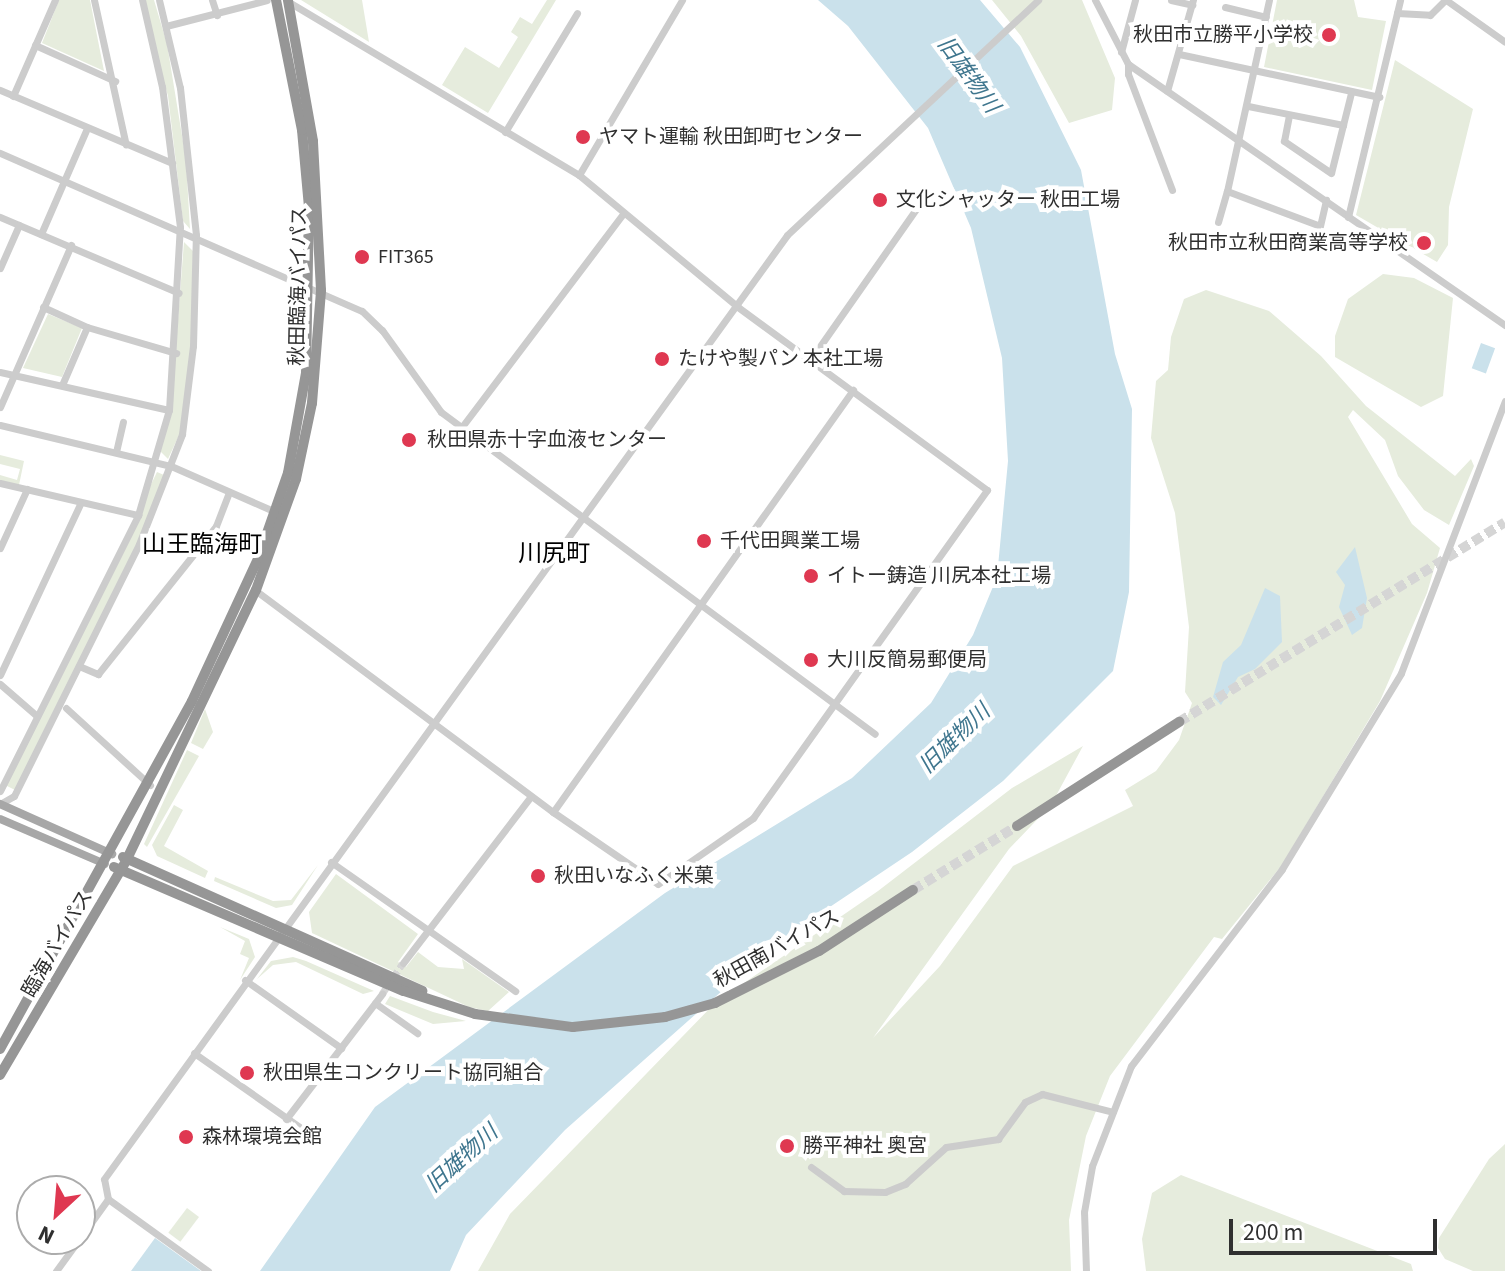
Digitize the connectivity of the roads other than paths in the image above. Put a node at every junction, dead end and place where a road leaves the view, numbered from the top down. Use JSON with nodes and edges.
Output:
{"nodes":[{"id":1,"x":55,"y":0,"type":"edge"},
{"id":2,"x":94,"y":0,"type":"edge"},
{"id":3,"x":142,"y":0,"type":"edge"},
{"id":4,"x":159,"y":0,"type":"edge"},
{"id":5,"x":212,"y":0,"type":"edge"},
{"id":6,"x":267,"y":0,"type":"edge"},
{"id":7,"x":276,"y":0,"type":"edge"},
{"id":8,"x":287,"y":0,"type":"edge"},
{"id":9,"x":682,"y":0,"type":"edge"},
{"id":10,"x":1038,"y":0,"type":"edge"},
{"id":11,"x":1095,"y":0,"type":"edge"},
{"id":12,"x":1135,"y":0,"type":"edge"},
{"id":13,"x":1171,"y":0,"type":"edge"},
{"id":14,"x":1269,"y":0,"type":"edge"},
{"id":15,"x":1400,"y":0,"type":"edge"},
{"id":16,"x":1445,"y":0,"type":"edge"},
{"id":17,"x":1193,"y":2,"type":"edge"},
{"id":18,"x":1225,"y":7,"type":"dead end"},
{"id":19,"x":577,"y":13,"type":"dead end"},
{"id":20,"x":1397,"y":13,"type":"junction"},
{"id":21,"x":217,"y":15,"type":"junction"},
{"id":22,"x":1266,"y":17,"type":"junction"},
{"id":23,"x":166,"y":26,"type":"junction"},
{"id":24,"x":1505,"y":42,"type":"edge"},
{"id":25,"x":35,"y":45,"type":"junction"},
{"id":26,"x":1121,"y":52,"type":"junction"},
{"id":27,"x":1179,"y":54,"type":"junction"},
{"id":28,"x":1128,"y":64,"type":"junction"},
{"id":29,"x":1256,"y":73,"type":"junction"},
{"id":30,"x":115,"y":81,"type":"junction"},
{"id":31,"x":0,"y":90,"type":"edge"},
{"id":32,"x":1167,"y":91,"type":"junction"},
{"id":33,"x":1351,"y":92,"type":"junction"},
{"id":34,"x":13,"y":96,"type":"junction"},
{"id":35,"x":1379,"y":97,"type":"junction"},
{"id":36,"x":1248,"y":106,"type":"junction"},
{"id":37,"x":1289,"y":115,"type":"junction"},
{"id":38,"x":1343,"y":125,"type":"junction"},
{"id":39,"x":87,"y":128,"type":"junction"},
{"id":40,"x":505,"y":132,"type":"junction"},
{"id":41,"x":1242,"y":143,"type":"junction"},
{"id":42,"x":126,"y":145,"type":"junction"},
{"id":43,"x":0,"y":153,"type":"edge"},
{"id":44,"x":172,"y":163,"type":"junction"},
{"id":45,"x":579,"y":175,"type":"junction"},
{"id":46,"x":65,"y":180,"type":"junction"},
{"id":47,"x":1172,"y":190,"type":"dead end"},
{"id":48,"x":1227,"y":191,"type":"junction"},
{"id":49,"x":923,"y":199,"type":"dead end"},
{"id":50,"x":1326,"y":200,"type":"junction"},
{"id":51,"x":623,"y":214,"type":"junction"},
{"id":52,"x":0,"y":217,"type":"edge"},
{"id":53,"x":1348,"y":217,"type":"junction"},
{"id":54,"x":1218,"y":222,"type":"dead end"},
{"id":55,"x":19,"y":225,"type":"junction"},
{"id":56,"x":180,"y":227,"type":"junction"},
{"id":57,"x":41,"y":234,"type":"junction"},
{"id":58,"x":196,"y":235,"type":"junction"},
{"id":59,"x":71,"y":245,"type":"junction"},
{"id":60,"x":0,"y":268,"type":"edge"},
{"id":61,"x":316,"y":288,"type":"junction"},
{"id":62,"x":179,"y":293,"type":"junction"},
{"id":63,"x":43,"y":307,"type":"junction"},
{"id":64,"x":738,"y":307,"type":"junction"},
{"id":65,"x":1505,"y":325,"type":"edge"},
{"id":66,"x":87,"y":327,"type":"junction"},
{"id":67,"x":176,"y":353,"type":"junction"},
{"id":68,"x":811,"y":359,"type":"junction"},
{"id":69,"x":0,"y":372,"type":"edge"},
{"id":70,"x":14,"y":375,"type":"junction"},
{"id":71,"x":62,"y":385,"type":"junction"},
{"id":72,"x":853,"y":390,"type":"junction"},
{"id":73,"x":1505,"y":401,"type":"edge"},
{"id":74,"x":0,"y":407,"type":"edge"},
{"id":75,"x":169,"y":410,"type":"junction"},
{"id":76,"x":123,"y":422,"type":"dead end"},
{"id":77,"x":0,"y":425,"type":"edge"},
{"id":78,"x":461,"y":428,"type":"junction"},
{"id":79,"x":116,"y":452,"type":"junction"},
{"id":80,"x":157,"y":462,"type":"junction"},
{"id":81,"x":171,"y":466,"type":"junction"},
{"id":82,"x":0,"y":483,"type":"edge"},
{"id":83,"x":27,"y":489,"type":"junction"},
{"id":84,"x":229,"y":492,"type":"junction"},
{"id":85,"x":80,"y":504,"type":"junction"},
{"id":86,"x":276,"y":512,"type":"junction"},
{"id":87,"x":138,"y":515,"type":"junction"},
{"id":88,"x":582,"y":518,"type":"junction"},
{"id":89,"x":0,"y":548,"type":"edge"},
{"id":90,"x":251,"y":587,"type":"junction"},
{"id":91,"x":702,"y":608,"type":"junction"},
{"id":92,"x":79,"y":666,"type":"junction"},
{"id":93,"x":0,"y":675,"type":"edge"},
{"id":94,"x":0,"y":684,"type":"edge"},
{"id":95,"x":832,"y":701,"type":"junction"},
{"id":96,"x":66,"y":708,"type":"dead end"},
{"id":97,"x":37,"y":716,"type":"junction"},
{"id":98,"x":435,"y":719,"type":"junction"},
{"id":99,"x":1179,"y":722,"type":"tunnel mouth"},
{"id":100,"x":875,"y":734,"type":"dead end"},
{"id":101,"x":150,"y":785,"type":"junction"},
{"id":102,"x":0,"y":791,"type":"edge"},
{"id":103,"x":531,"y":796,"type":"junction"},
{"id":104,"x":0,"y":804,"type":"edge"},
{"id":105,"x":553,"y":812,"type":"junction"},
{"id":106,"x":0,"y":819,"type":"edge"},
{"id":107,"x":1017,"y":826,"type":"tunnel mouth"},
{"id":108,"x":112,"y":854,"type":"junction"},
{"id":109,"x":127,"y":859,"type":"junction"},
{"id":110,"x":331,"y":862,"type":"junction"},
{"id":111,"x":106,"y":864,"type":"junction"},
{"id":112,"x":121,"y":870,"type":"junction"},
{"id":113,"x":913,"y":890,"type":"tunnel mouth"},
{"id":114,"x":285,"y":927,"type":"junction"},
{"id":115,"x":428,"y":931,"type":"junction"},
{"id":116,"x":277,"y":937,"type":"junction"},
{"id":117,"x":403,"y":963,"type":"tunnel mouth"},
{"id":118,"x":245,"y":980,"type":"junction"},
{"id":119,"x":515,"y":991,"type":"dead end"},
{"id":120,"x":382,"y":994,"type":"tunnel mouth"},
{"id":121,"x":375,"y":1003,"type":"junction"},
{"id":122,"x":460,"y":1010,"type":"junction"},
{"id":123,"x":417,"y":1033,"type":"dead end"},
{"id":124,"x":341,"y":1048,"type":"junction"},
{"id":125,"x":0,"y":1049,"type":"edge"},
{"id":126,"x":194,"y":1053,"type":"junction"},
{"id":127,"x":0,"y":1075,"type":"edge"},
{"id":128,"x":1113,"y":1112,"type":"junction"},
{"id":129,"x":286,"y":1119,"type":"junction"},
{"id":130,"x":311,"y":1135,"type":"dead end"},
{"id":131,"x":811,"y":1167,"type":"dead end"},
{"id":132,"x":108,"y":1199,"type":"junction"},
{"id":133,"x":96,"y":1216,"type":"edge"},
{"id":134,"x":208,"y":1271,"type":"edge"},
{"id":135,"x":1086,"y":1271,"type":"edge"}],
"edges":[{"from":1,"to":25,"type":"street"},
{"from":2,"to":30,"type":"street"},
{"from":3,"to":44,"type":"street"},
{"from":4,"to":23,"type":"street"},
{"from":5,"to":21,"type":"street"},
{"from":6,"to":21,"type":"street"},
{"from":7,"to":61,"type":"highway","name":"秋田臨海バイパス"},
{"from":8,"to":40,"type":"street"},
{"from":8,"to":61,"type":"highway","name":"秋田臨海バイパス"},
{"from":9,"to":45,"type":"street"},
{"from":10,"to":64,"type":"street"},
{"from":11,"to":26,"type":"street"},
{"from":12,"to":26,"type":"street"},
{"from":13,"to":17,"type":"street"},
{"from":14,"to":22,"type":"street"},
{"from":15,"to":20,"type":"street"},
{"from":16,"to":20,"type":"street"},
{"from":16,"to":24,"type":"street"},
{"from":17,"to":27,"type":"street"},
{"from":18,"to":22,"type":"street"},
{"from":19,"to":40,"type":"street"},
{"from":20,"to":35,"type":"street"},
{"from":21,"to":23,"type":"street"},
{"from":22,"to":29,"type":"street"},
{"from":23,"to":58,"type":"street"},
{"from":25,"to":30,"type":"street"},
{"from":25,"to":34,"type":"street"},
{"from":26,"to":28,"type":"street"},
{"from":27,"to":29,"type":"street"},
{"from":27,"to":32,"type":"street"},
{"from":28,"to":32,"type":"street"},
{"from":28,"to":47,"type":"street"},
{"from":29,"to":33,"type":"street"},
{"from":29,"to":36,"type":"street"},
{"from":30,"to":42,"type":"street"},
{"from":31,"to":34,"type":"street"},
{"from":32,"to":41,"type":"street"},
{"from":33,"to":35,"type":"street"},
{"from":33,"to":38,"type":"street"},
{"from":34,"to":39,"type":"street"},
{"from":35,"to":53,"type":"street"},
{"from":36,"to":37,"type":"street"},
{"from":36,"to":41,"type":"street"},
{"from":37,"to":38,"type":"street"},
{"from":37,"to":38,"type":"street"},
{"from":39,"to":42,"type":"street"},
{"from":39,"to":46,"type":"street"},
{"from":40,"to":45,"type":"street"},
{"from":41,"to":48,"type":"street"},
{"from":41,"to":50,"type":"street"},
{"from":42,"to":44,"type":"street"},
{"from":43,"to":46,"type":"street"},
{"from":44,"to":56,"type":"street"},
{"from":45,"to":51,"type":"street"},
{"from":46,"to":56,"type":"street"},
{"from":46,"to":57,"type":"street"},
{"from":48,"to":50,"type":"street"},
{"from":48,"to":54,"type":"street"},
{"from":49,"to":68,"type":"street"},
{"from":50,"to":53,"type":"street"},
{"from":51,"to":64,"type":"street"},
{"from":51,"to":78,"type":"street"},
{"from":52,"to":55,"type":"street"},
{"from":53,"to":65,"type":"street"},
{"from":55,"to":57,"type":"street"},
{"from":55,"to":60,"type":"street"},
{"from":56,"to":58,"type":"street"},
{"from":56,"to":62,"type":"street"},
{"from":57,"to":59,"type":"street"},
{"from":58,"to":61,"type":"street"},
{"from":58,"to":81,"type":"street"},
{"from":59,"to":62,"type":"street"},
{"from":59,"to":63,"type":"street"},
{"from":61,"to":78,"type":"street"},
{"from":61,"to":86,"type":"highway","name":"秋田臨海バイパス"},
{"from":61,"to":90,"type":"highway","name":"秋田臨海バイパス"},
{"from":62,"to":67,"type":"street"},
{"from":63,"to":66,"type":"street"},
{"from":63,"to":70,"type":"street"},
{"from":64,"to":68,"type":"street"},
{"from":64,"to":88,"type":"street"},
{"from":66,"to":67,"type":"street"},
{"from":66,"to":71,"type":"street"},
{"from":67,"to":75,"type":"street"},
{"from":68,"to":72,"type":"street"},
{"from":69,"to":70,"type":"street"},
{"from":70,"to":71,"type":"street"},
{"from":70,"to":74,"type":"street"},
{"from":71,"to":75,"type":"street"},
{"from":72,"to":91,"type":"street"},
{"from":72,"to":95,"type":"street"},
{"from":73,"to":128,"type":"street"},
{"from":75,"to":80,"type":"street"},
{"from":76,"to":79,"type":"street"},
{"from":77,"to":79,"type":"street"},
{"from":78,"to":88,"type":"street"},
{"from":79,"to":80,"type":"street"},
{"from":80,"to":81,"type":"street"},
{"from":80,"to":87,"type":"street"},
{"from":81,"to":84,"type":"street"},
{"from":81,"to":92,"type":"street"},
{"from":82,"to":83,"type":"street"},
{"from":83,"to":85,"type":"street"},
{"from":83,"to":89,"type":"street"},
{"from":84,"to":86,"type":"street"},
{"from":84,"to":92,"type":"street"},
{"from":85,"to":87,"type":"street"},
{"from":85,"to":93,"type":"street"},
{"from":86,"to":90,"type":"highway","name":"秋田臨海バイパス"},
{"from":87,"to":97,"type":"street"},
{"from":88,"to":91,"type":"street"},
{"from":88,"to":98,"type":"street"},
{"from":90,"to":98,"type":"street"},
{"from":90,"to":101,"type":"highway","name":"秋田臨海バイパス"},
{"from":90,"to":109,"type":"highway","name":"秋田臨海バイパス"},
{"from":91,"to":95,"type":"street"},
{"from":91,"to":105,"type":"street"},
{"from":92,"to":104,"type":"street"},
{"from":94,"to":97,"type":"street"},
{"from":95,"to":100,"type":"street"},
{"from":95,"to":105,"type":"street"},
{"from":96,"to":101,"type":"street"},
{"from":97,"to":102,"type":"street"},
{"from":98,"to":103,"type":"street"},
{"from":98,"to":110,"type":"street"},
{"from":99,"to":107,"type":"highway"},
{"from":101,"to":108,"type":"highway","name":"秋田臨海バイパス"},
{"from":103,"to":105,"type":"street"},
{"from":103,"to":115,"type":"street"},
{"from":104,"to":108,"type":"main road"},
{"from":106,"to":111,"type":"main road"},
{"from":108,"to":109,"type":"highway","name":"秋田南バイパス"},
{"from":108,"to":111,"type":"highway","name":"臨海バイパス"},
{"from":109,"to":112,"type":"highway","name":"秋田臨海バイパス"},
{"from":109,"to":114,"type":"highway","name":"秋田南バイパス"},
{"from":110,"to":114,"type":"street"},
{"from":110,"to":115,"type":"street"},
{"from":111,"to":112,"type":"highway","name":"秋田南バイパス"},
{"from":111,"to":125,"type":"highway","name":"臨海バイパス"},
{"from":112,"to":116,"type":"highway","name":"秋田南バイパス"},
{"from":112,"to":127,"type":"highway","name":"臨海バイパス"},
{"from":113,"to":122,"type":"highway","name":"秋田南バイパス"},
{"from":114,"to":116,"type":"street"},
{"from":114,"to":122,"type":"highway","name":"秋田南バイパス"},
{"from":115,"to":117,"type":"street"},
{"from":115,"to":119,"type":"street"},
{"from":116,"to":118,"type":"street"},
{"from":116,"to":122,"type":"highway","name":"秋田南バイパス"},
{"from":118,"to":124,"type":"street"},
{"from":118,"to":126,"type":"street"},
{"from":120,"to":121,"type":"street"},
{"from":121,"to":123,"type":"street"},
{"from":121,"to":124,"type":"street"},
{"from":124,"to":129,"type":"street"},
{"from":126,"to":129,"type":"street"},
{"from":126,"to":132,"type":"street"},
{"from":128,"to":131,"type":"street"},
{"from":128,"to":135,"type":"street"},
{"from":129,"to":130,"type":"street"},
{"from":132,"to":133,"type":"street"},
{"from":132,"to":134,"type":"street"}]}
